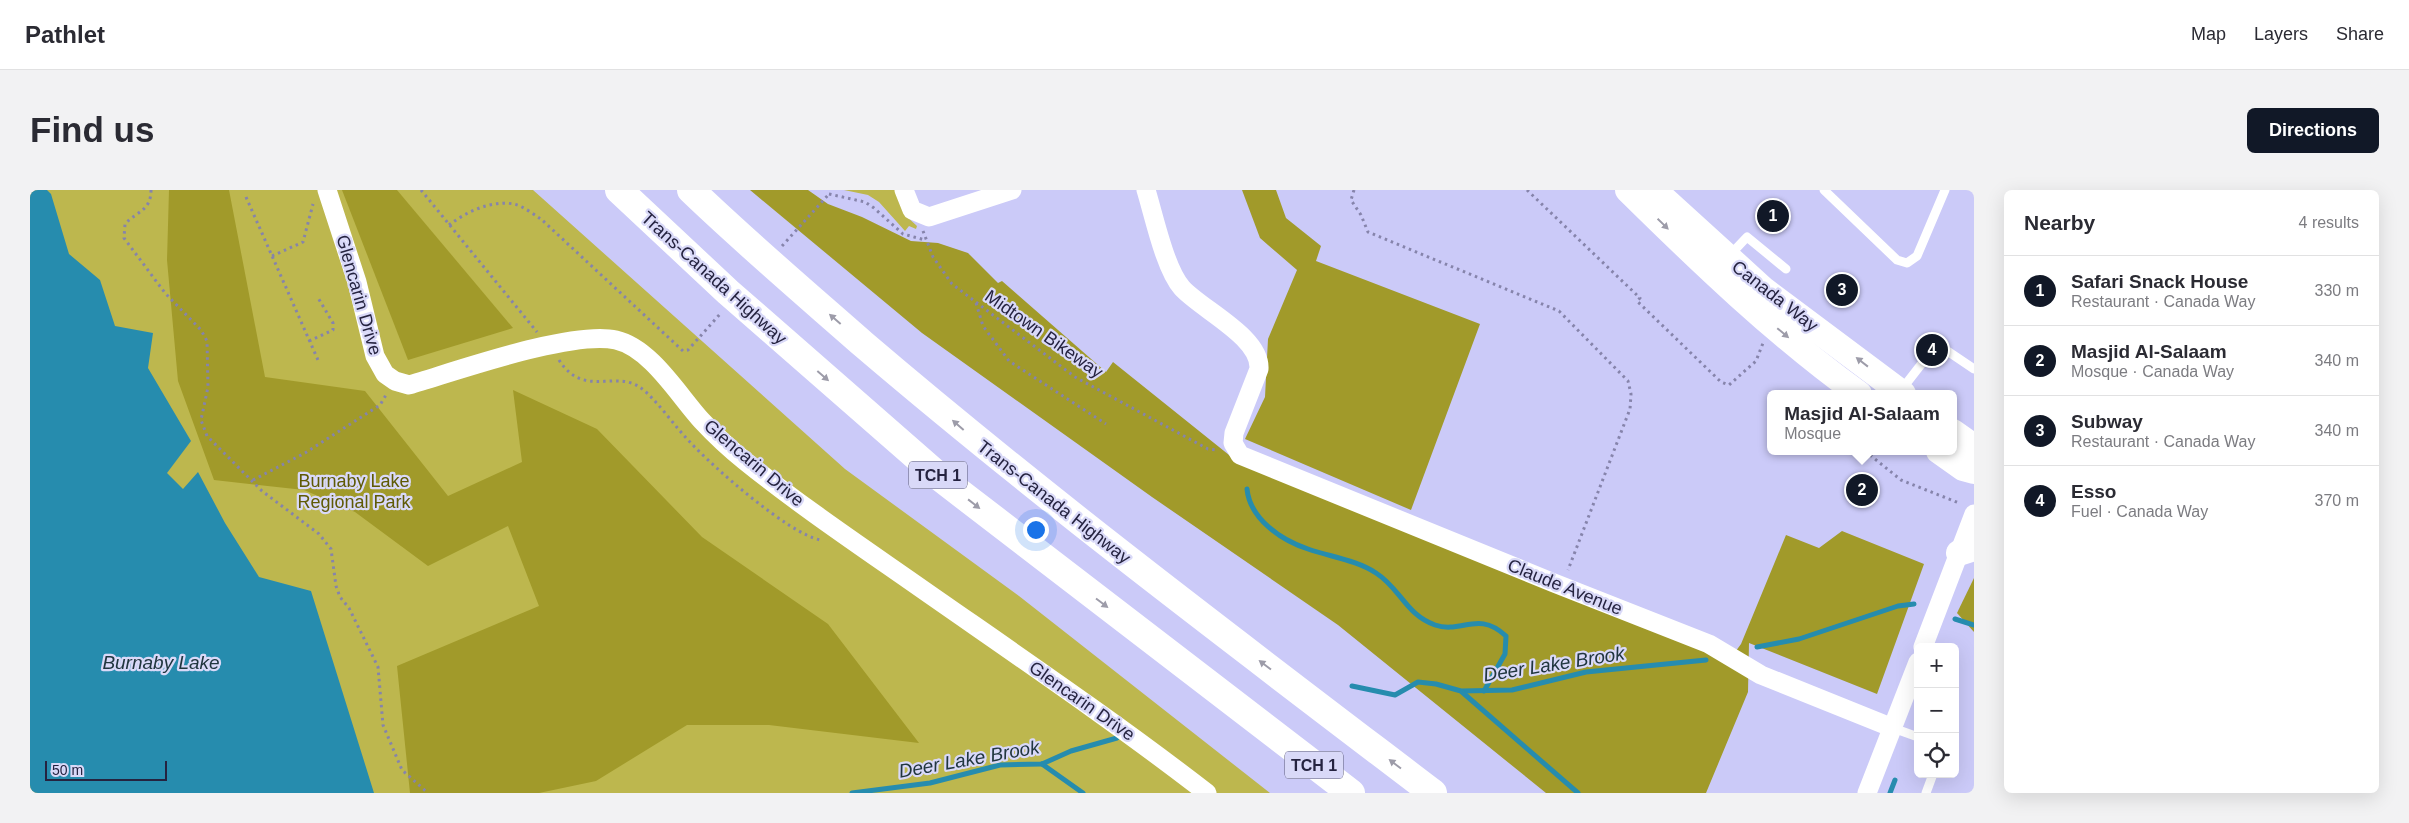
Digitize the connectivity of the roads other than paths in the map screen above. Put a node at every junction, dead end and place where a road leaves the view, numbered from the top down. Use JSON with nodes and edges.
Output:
{"nodes":[{"id":1,"x":619,"y":190,"type":"edge"},
{"id":2,"x":691,"y":190,"type":"edge"},
{"id":3,"x":904,"y":190,"type":"edge"},
{"id":4,"x":1012,"y":190,"type":"edge"},
{"id":5,"x":1146,"y":190,"type":"edge"},
{"id":6,"x":1628,"y":190,"type":"edge"},
{"id":7,"x":1654,"y":190,"type":"edge"},
{"id":8,"x":1824,"y":190,"type":"edge"},
{"id":9,"x":1945,"y":190,"type":"edge"},
{"id":10,"x":329,"y":194,"type":"edge"},
{"id":11,"x":1727,"y":258,"type":"junction"},
{"id":12,"x":1786,"y":269,"type":"dead end"},
{"id":13,"x":1974,"y":369,"type":"edge"},
{"id":14,"x":1854,"y":390,"type":"edge"},
{"id":15,"x":1898,"y":390,"type":"edge"},
{"id":16,"x":1904,"y":390,"type":"edge"},
{"id":17,"x":1957,"y":436,"type":"edge"},
{"id":18,"x":1974,"y":451,"type":"edge"},
{"id":19,"x":1945,"y":455,"type":"edge"},
{"id":20,"x":1974,"y":471,"type":"edge"},
{"id":21,"x":1966,"y":509,"type":"edge"},
{"id":22,"x":1966,"y":550,"type":"edge"},
{"id":23,"x":1926,"y":643,"type":"edge"},
{"id":24,"x":1914,"y":673,"type":"edge"},
{"id":25,"x":1893,"y":728,"type":"junction"},
{"id":26,"x":1914,"y":736,"type":"edge"},
{"id":27,"x":1932,"y":778,"type":"edge"},
{"id":28,"x":1207,"y":793,"type":"edge"},
{"id":29,"x":1351,"y":793,"type":"edge"},
{"id":30,"x":1433,"y":793,"type":"edge"},
{"id":31,"x":1867,"y":793,"type":"edge"},
{"id":32,"x":1926,"y":793,"type":"edge"}],
"edges":[{"from":1,"to":29,"type":"highway","name":"Trans-Canada Highway","number":"TCH 1","one_way":true},
{"from":30,"to":2,"type":"highway","name":"Trans-Canada Highway","number":"TCH 1","one_way":true},
{"from":3,"to":4,"type":"street"},
{"from":5,"to":25,"type":"street","name":"Claude Avenue"},
{"from":6,"to":14,"type":"main road","name":"Canada Way","one_way":true},
{"from":7,"to":11,"type":"main road","name":"Canada Way"},
{"from":8,"to":9,"type":"lane"},
{"from":10,"to":28,"type":"street","name":"Glencarin Drive"},
{"from":11,"to":12,"type":"lane"},
{"from":15,"to":11,"type":"main road","name":"Canada Way","one_way":true},
{"from":13,"to":16,"type":"lane"},
{"from":17,"to":18,"type":"main road"},
{"from":19,"to":20,"type":"main road"},
{"from":21,"to":22,"type":"street"},
{"from":22,"to":23,"type":"street"},
{"from":24,"to":25,"type":"street"},
{"from":25,"to":26,"type":"lane"},
{"from":25,"to":31,"type":"street"},
{"from":27,"to":32,"type":"lane"}]}
